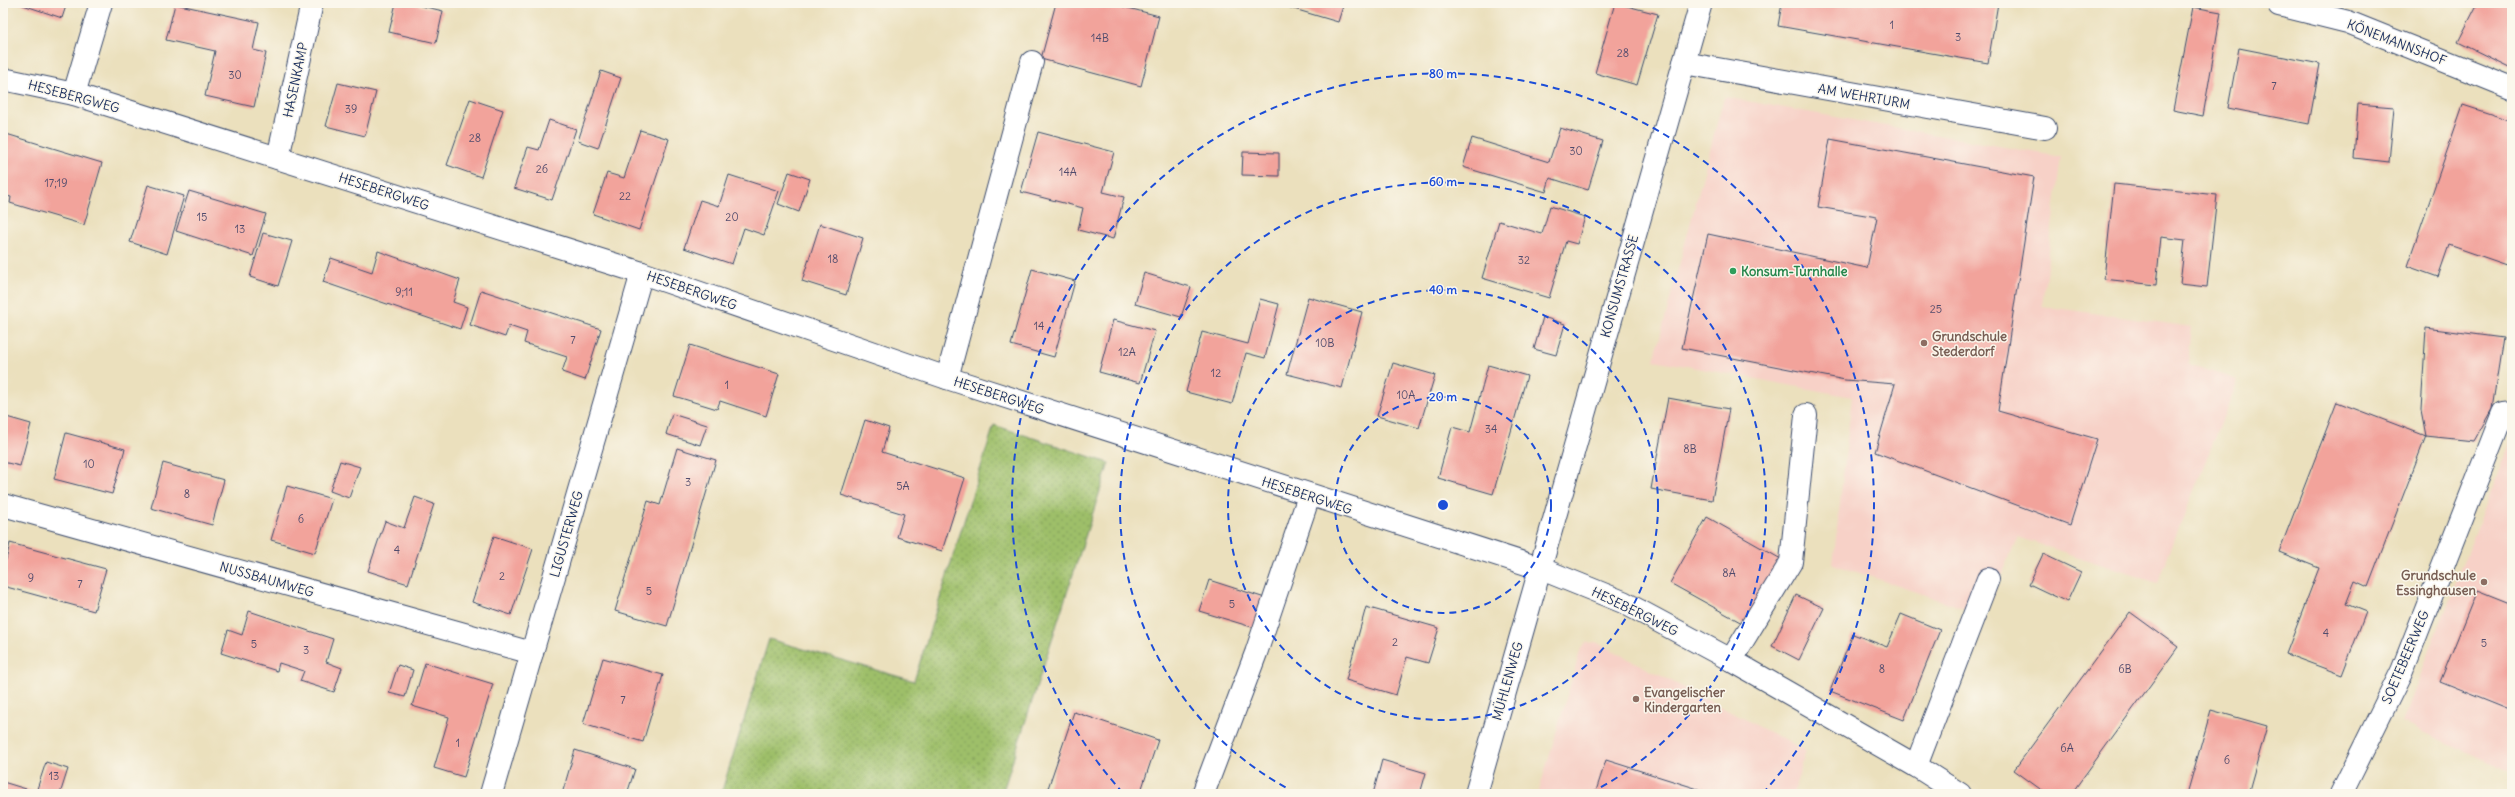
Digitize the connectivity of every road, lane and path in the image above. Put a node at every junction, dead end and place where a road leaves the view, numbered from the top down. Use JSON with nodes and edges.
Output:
{"nodes":[{"id":1,"x":101,"y":3,"type":"edge"},
{"id":2,"x":312,"y":3,"type":"edge"},
{"id":3,"x":1701,"y":3,"type":"edge"},
{"id":4,"x":2278,"y":5,"type":"dead end"},
{"id":5,"x":1032,"y":62,"type":"dead end"},
{"id":6,"x":1684,"y":63,"type":"junction"},
{"id":7,"x":3,"y":79,"type":"edge"},
{"id":8,"x":2512,"y":88,"type":"edge"},
{"id":9,"x":74,"y":94,"type":"junction"},
{"id":10,"x":2045,"y":128,"type":"dead end"},
{"id":11,"x":278,"y":158,"type":"junction"},
{"id":12,"x":642,"y":273,"type":"junction"},
{"id":13,"x":948,"y":378,"type":"junction"},
{"id":14,"x":2512,"y":412,"type":"edge"},
{"id":15,"x":1806,"y":415,"type":"dead end"},
{"id":16,"x":1309,"y":496,"type":"junction"},
{"id":17,"x":3,"y":505,"type":"edge"},
{"id":18,"x":1539,"y":568,"type":"junction"},
{"id":19,"x":1988,"y":579,"type":"dead end"},
{"id":20,"x":532,"y":653,"type":"junction"},
{"id":21,"x":1731,"y":660,"type":"junction"},
{"id":22,"x":1916,"y":766,"type":"junction"},
{"id":23,"x":491,"y":794,"type":"edge"},
{"id":24,"x":1203,"y":794,"type":"edge"},
{"id":25,"x":1476,"y":794,"type":"edge"},
{"id":26,"x":1960,"y":794,"type":"edge"},
{"id":27,"x":2341,"y":794,"type":"edge"}],
"edges":[{"from":1,"to":9,"type":"street"},
{"from":2,"to":11,"type":"street","name":"HASENKAMP"},
{"from":3,"to":6,"type":"street","name":"KONSUMSTRASSE"},
{"from":4,"to":8,"type":"street","name":"KÖNEMANNSHOF"},
{"from":5,"to":13,"type":"street"},
{"from":6,"to":10,"type":"street","name":"AM WEHRTURM"},
{"from":6,"to":18,"type":"street","name":"KONSUMSTRASSE"},
{"from":7,"to":9,"type":"street","name":"HESEBERGWEG"},
{"from":9,"to":11,"type":"street","name":"HESEBERGWEG"},
{"from":11,"to":12,"type":"street","name":"HESEBERGWEG"},
{"from":12,"to":13,"type":"street","name":"HESEBERGWEG"},
{"from":12,"to":20,"type":"street","name":"LIGUSTERWEG"},
{"from":13,"to":16,"type":"street","name":"HESEBERGWEG"},
{"from":14,"to":27,"type":"street","name":"SOETEBEERWEG"},
{"from":15,"to":21,"type":"street"},
{"from":16,"to":18,"type":"street","name":"HESEBERGWEG"},
{"from":16,"to":24,"type":"street"},
{"from":17,"to":20,"type":"street","name":"NUSSBAUMWEG"},
{"from":18,"to":21,"type":"street","name":"HESEBERGWEG"},
{"from":18,"to":25,"type":"street","name":"MÜHLENWEG"},
{"from":19,"to":22,"type":"street"},
{"from":20,"to":23,"type":"street","name":"LIGUSTERWEG"},
{"from":21,"to":22,"type":"street","name":"HESEBERGWEG"},
{"from":22,"to":26,"type":"street","name":"HESEBERGWEG"}]}
